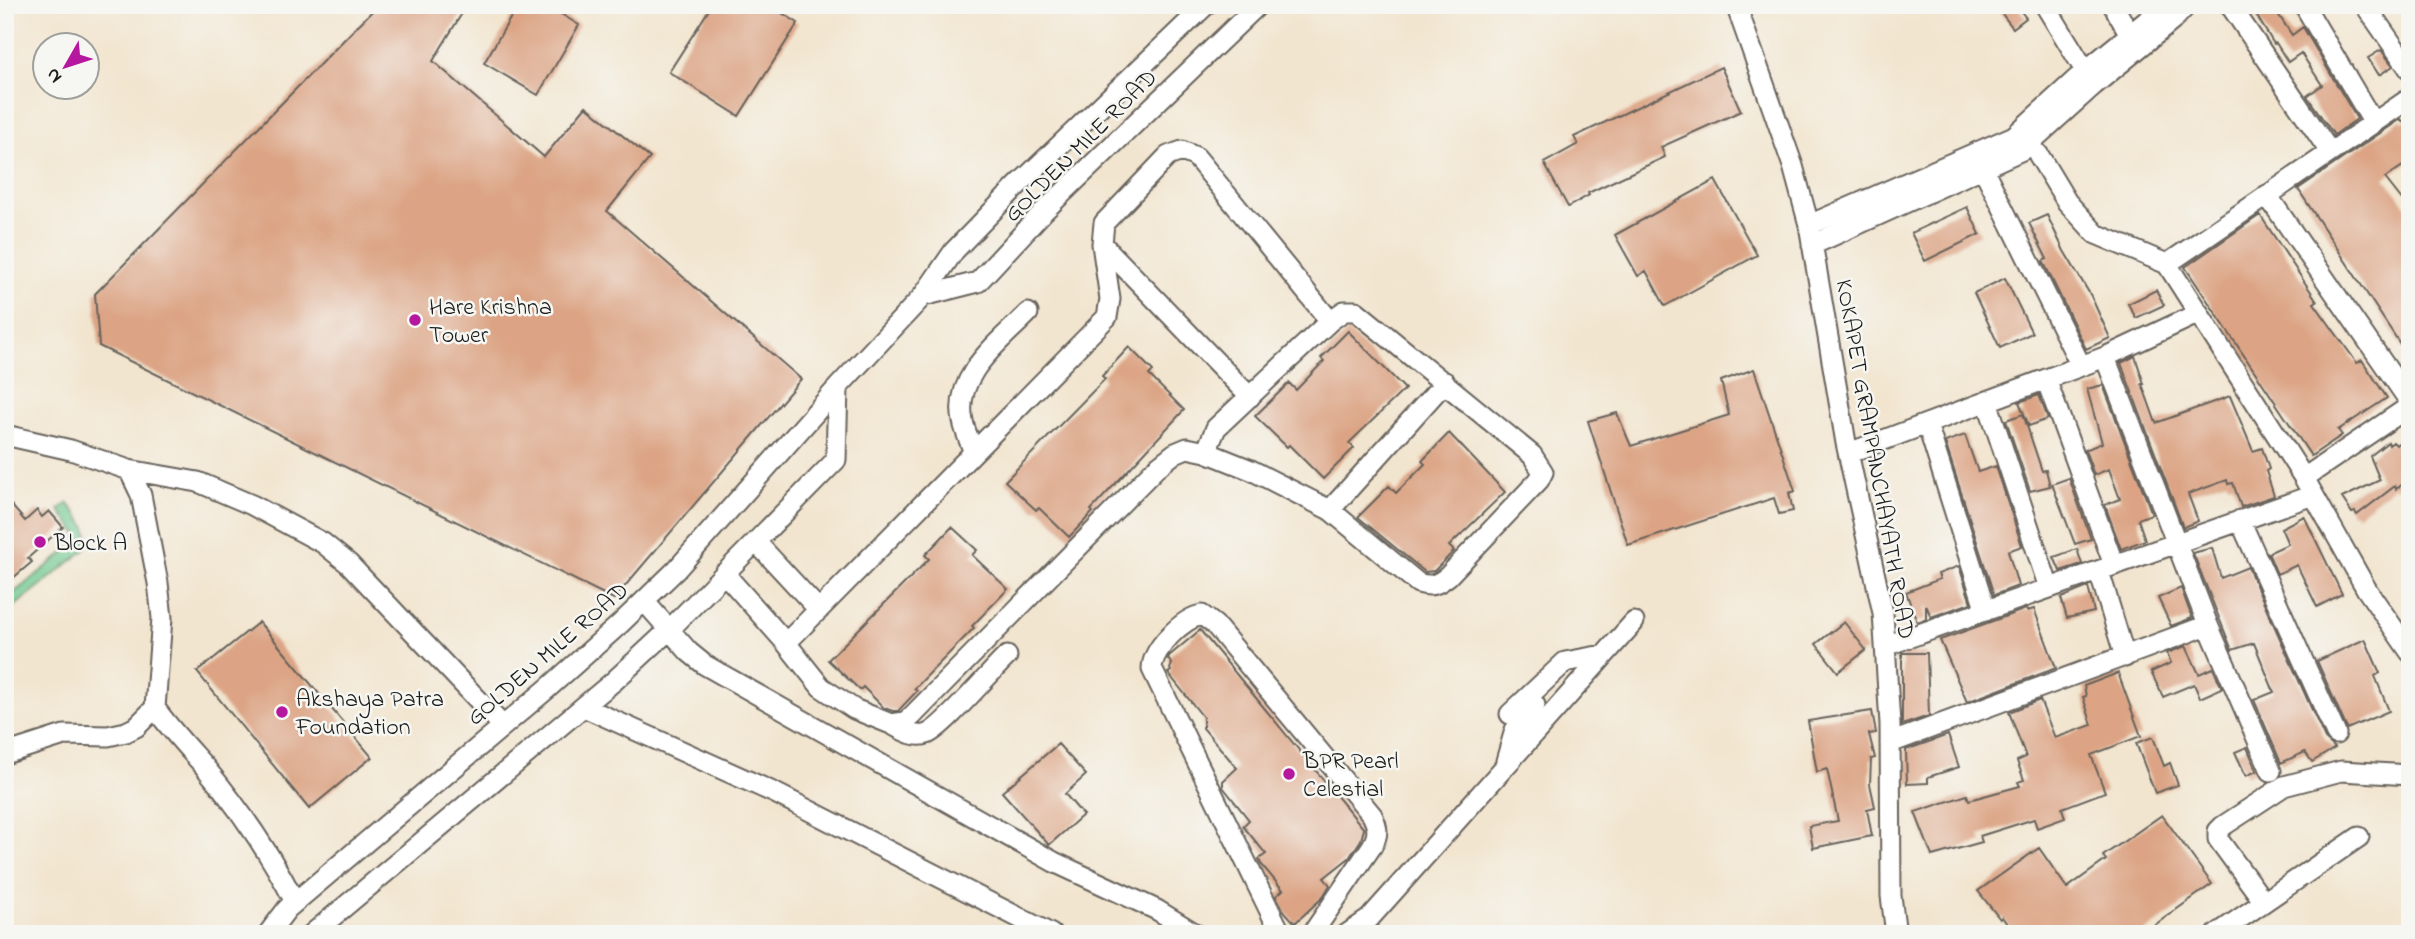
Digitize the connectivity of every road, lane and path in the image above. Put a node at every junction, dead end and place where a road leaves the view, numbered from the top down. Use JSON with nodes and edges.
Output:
{"nodes":[{"id":1,"x":1206,"y":5,"type":"edge"},
{"id":2,"x":1258,"y":5,"type":"edge"},
{"id":3,"x":1736,"y":5,"type":"edge"},
{"id":4,"x":2045,"y":5,"type":"edge"},
{"id":5,"x":2113,"y":5,"type":"edge"},
{"id":6,"x":2166,"y":5,"type":"edge"},
{"id":7,"x":2187,"y":5,"type":"edge"},
{"id":8,"x":2230,"y":5,"type":"edge"},
{"id":9,"x":2304,"y":5,"type":"edge"},
{"id":10,"x":2365,"y":5,"type":"edge"},
{"id":11,"x":2130,"y":35,"type":"junction"},
{"id":12,"x":2410,"y":70,"type":"edge"},
{"id":13,"x":2089,"y":78,"type":"junction"},
{"id":14,"x":2410,"y":98,"type":"edge"},
{"id":15,"x":2373,"y":122,"type":"junction"},
{"id":16,"x":2330,"y":152,"type":"junction"},
{"id":17,"x":2038,"y":154,"type":"dead end"},
{"id":18,"x":1980,"y":161,"type":"junction"},
{"id":19,"x":2267,"y":195,"type":"junction"},
{"id":20,"x":1811,"y":235,"type":"junction"},
{"id":21,"x":1102,"y":244,"type":"junction"},
{"id":22,"x":2167,"y":264,"type":"junction"},
{"id":23,"x":923,"y":296,"type":"junction"},
{"id":24,"x":1028,"y":313,"type":"dead end"},
{"id":25,"x":2199,"y":313,"type":"junction"},
{"id":26,"x":1330,"y":321,"type":"junction"},
{"id":27,"x":2105,"y":357,"type":"junction"},
{"id":28,"x":2081,"y":366,"type":"junction"},
{"id":29,"x":2046,"y":379,"type":"junction"},
{"id":30,"x":1445,"y":382,"type":"junction"},
{"id":31,"x":838,"y":387,"type":"junction"},
{"id":32,"x":1250,"y":397,"type":"junction"},
{"id":33,"x":1987,"y":401,"type":"junction"},
{"id":34,"x":2410,"y":404,"type":"edge"},
{"id":35,"x":1927,"y":424,"type":"junction"},
{"id":36,"x":5,"y":435,"type":"edge"},
{"id":37,"x":974,"y":452,"type":"junction"},
{"id":38,"x":1206,"y":452,"type":"junction"},
{"id":39,"x":1849,"y":453,"type":"junction"},
{"id":40,"x":130,"y":470,"type":"junction"},
{"id":41,"x":2309,"y":486,"type":"junction"},
{"id":42,"x":1330,"y":510,"type":"junction"},
{"id":43,"x":2240,"y":520,"type":"junction"},
{"id":44,"x":755,"y":542,"type":"junction"},
{"id":45,"x":2177,"y":544,"type":"junction"},
{"id":46,"x":2106,"y":568,"type":"junction"},
{"id":47,"x":724,"y":573,"type":"junction"},
{"id":48,"x":2049,"y":588,"type":"junction"},
{"id":49,"x":644,"y":601,"type":"junction"},
{"id":50,"x":819,"y":610,"type":"junction"},
{"id":51,"x":1986,"y":611,"type":"junction"},
{"id":52,"x":1634,"y":622,"type":"dead end"},
{"id":53,"x":2208,"y":625,"type":"junction"},
{"id":54,"x":669,"y":630,"type":"junction"},
{"id":55,"x":786,"y":643,"type":"junction"},
{"id":56,"x":1885,"y":646,"type":"junction"},
{"id":57,"x":2410,"y":652,"type":"edge"},
{"id":58,"x":1603,"y":655,"type":"junction"},
{"id":59,"x":1007,"y":656,"type":"dead end"},
{"id":60,"x":2124,"y":657,"type":"junction"},
{"id":61,"x":1566,"y":672,"type":"dead end"},
{"id":62,"x":584,"y":707,"type":"junction"},
{"id":63,"x":155,"y":708,"type":"junction"},
{"id":64,"x":1510,"y":714,"type":"dead end"},
{"id":65,"x":891,"y":724,"type":"junction"},
{"id":66,"x":502,"y":725,"type":"junction"},
{"id":67,"x":2336,"y":734,"type":"dead end"},
{"id":68,"x":1890,"y":743,"type":"junction"},
{"id":69,"x":5,"y":754,"type":"edge"},
{"id":70,"x":1505,"y":766,"type":"junction"},
{"id":71,"x":2272,"y":771,"type":"dead end"},
{"id":72,"x":2410,"y":775,"type":"edge"},
{"id":73,"x":2359,"y":837,"type":"dead end"},
{"id":74,"x":295,"y":902,"type":"junction"},
{"id":75,"x":2264,"y":902,"type":"junction"},
{"id":76,"x":1367,"y":927,"type":"edge"},
{"id":77,"x":268,"y":934,"type":"edge"},
{"id":78,"x":312,"y":934,"type":"edge"},
{"id":79,"x":1051,"y":934,"type":"edge"},
{"id":80,"x":1196,"y":934,"type":"edge"},
{"id":81,"x":1281,"y":934,"type":"edge"},
{"id":82,"x":1312,"y":934,"type":"edge"},
{"id":83,"x":1347,"y":934,"type":"edge"},
{"id":84,"x":1896,"y":934,"type":"edge"},
{"id":85,"x":2217,"y":934,"type":"edge"}],
"edges":[{"from":1,"to":23,"type":"street","name":"GOLDEN MILE ROAD"},
{"from":2,"to":23,"type":"street","name":"GOLDEN MILE ROAD"},
{"from":3,"to":20,"type":"street","name":"KOKAPET GRAMPANCHAYATH ROAD"},
{"from":4,"to":13,"type":"street"},
{"from":5,"to":11,"type":"street"},
{"from":6,"to":11,"type":"street"},
{"from":7,"to":13,"type":"street"},
{"from":8,"to":16,"type":"street"},
{"from":9,"to":15,"type":"street"},
{"from":10,"to":12,"type":"street"},
{"from":11,"to":13,"type":"street"},
{"from":13,"to":18,"type":"street"},
{"from":14,"to":15,"type":"street"},
{"from":15,"to":16,"type":"street"},
{"from":16,"to":19,"type":"street"},
{"from":17,"to":22,"type":"street"},
{"from":18,"to":20,"type":"street"},
{"from":18,"to":28,"type":"street"},
{"from":19,"to":22,"type":"street"},
{"from":19,"to":34,"type":"street"},
{"from":20,"to":39,"type":"street","name":"KOKAPET GRAMPANCHAYATH ROAD"},
{"from":21,"to":26,"type":"street"},
{"from":21,"to":32,"type":"street"},
{"from":21,"to":37,"type":"street"},
{"from":22,"to":25,"type":"street"},
{"from":23,"to":31,"type":"street","name":"GOLDEN MILE ROAD"},
{"from":24,"to":37,"type":"street"},
{"from":25,"to":27,"type":"street"},
{"from":25,"to":41,"type":"street"},
{"from":26,"to":30,"type":"street"},
{"from":26,"to":32,"type":"street"},
{"from":27,"to":28,"type":"street"},
{"from":27,"to":45,"type":"street"},
{"from":28,"to":29,"type":"street"},
{"from":29,"to":33,"type":"street"},
{"from":29,"to":46,"type":"street"},
{"from":30,"to":42,"type":"street"},
{"from":30,"to":42,"type":"street"},
{"from":31,"to":44,"type":"street"},
{"from":31,"to":49,"type":"street","name":"GOLDEN MILE ROAD"},
{"from":32,"to":38,"type":"street"},
{"from":33,"to":35,"type":"street"},
{"from":33,"to":48,"type":"street"},
{"from":34,"to":41,"type":"street"},
{"from":35,"to":39,"type":"street"},
{"from":35,"to":51,"type":"street"},
{"from":36,"to":40,"type":"street"},
{"from":37,"to":50,"type":"street"},
{"from":38,"to":42,"type":"street"},
{"from":38,"to":65,"type":"street"},
{"from":39,"to":56,"type":"street","name":"KOKAPET GRAMPANCHAYATH ROAD"},
{"from":40,"to":63,"type":"street"},
{"from":40,"to":66,"type":"street"},
{"from":41,"to":43,"type":"street"},
{"from":41,"to":57,"type":"street"},
{"from":43,"to":45,"type":"street"},
{"from":43,"to":67,"type":"street"},
{"from":44,"to":47,"type":"street"},
{"from":44,"to":50,"type":"street"},
{"from":45,"to":46,"type":"street"},
{"from":45,"to":53,"type":"street"},
{"from":46,"to":48,"type":"street"},
{"from":46,"to":60,"type":"street"},
{"from":47,"to":54,"type":"street"},
{"from":47,"to":55,"type":"street"},
{"from":48,"to":51,"type":"street"},
{"from":49,"to":54,"type":"street"},
{"from":49,"to":66,"type":"street","name":"GOLDEN MILE ROAD"},
{"from":50,"to":55,"type":"street"},
{"from":51,"to":56,"type":"street"},
{"from":52,"to":58,"type":"street"},
{"from":53,"to":60,"type":"street"},
{"from":53,"to":71,"type":"street"},
{"from":54,"to":62,"type":"street"},
{"from":54,"to":80,"type":"street"},
{"from":55,"to":65,"type":"street"},
{"from":56,"to":68,"type":"street","name":"KOKAPET GRAMPANCHAYATH ROAD"},
{"from":58,"to":64,"type":"street"},
{"from":58,"to":70,"type":"street"},
{"from":59,"to":65,"type":"street"},
{"from":60,"to":68,"type":"street"},
{"from":61,"to":70,"type":"street"},
{"from":62,"to":78,"type":"street"},
{"from":62,"to":79,"type":"street"},
{"from":63,"to":69,"type":"street"},
{"from":63,"to":74,"type":"street"},
{"from":66,"to":74,"type":"street","name":"GOLDEN MILE ROAD"},
{"from":68,"to":84,"type":"street","name":"KOKAPET GRAMPANCHAYATH ROAD"},
{"from":70,"to":76,"type":"street"},
{"from":72,"to":75,"type":"street"},
{"from":73,"to":75,"type":"street"},
{"from":74,"to":77,"type":"street","name":"GOLDEN MILE ROAD"},
{"from":75,"to":85,"type":"street"},
{"from":76,"to":83,"type":"street"},
{"from":81,"to":82,"type":"street"}]}
